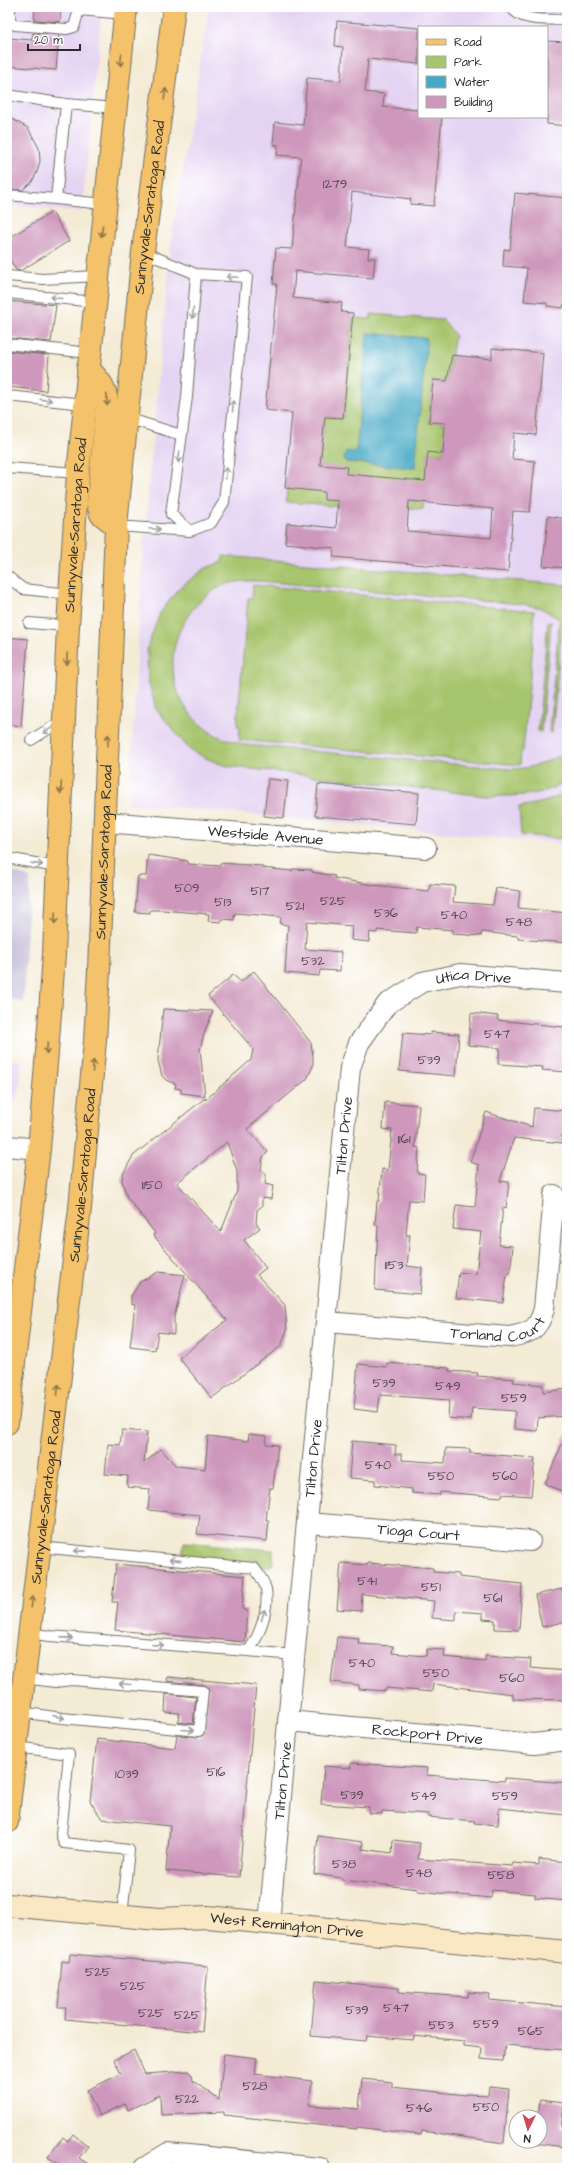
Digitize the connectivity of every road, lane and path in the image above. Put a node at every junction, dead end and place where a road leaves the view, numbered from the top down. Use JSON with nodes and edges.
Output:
{"nodes":[{"id":1,"x":10,"y":7,"type":"edge"},
{"id":2,"x":174,"y":7,"type":"edge"},
{"id":3,"x":511,"y":7,"type":"edge"},
{"id":4,"x":78,"y":8,"type":"edge"},
{"id":5,"x":126,"y":11,"type":"edge"},
{"id":6,"x":567,"y":20,"type":"edge"},
{"id":7,"x":7,"y":95,"type":"edge"},
{"id":8,"x":66,"y":104,"type":"junction"},
{"id":9,"x":116,"y":108,"type":"junction"},
{"id":10,"x":7,"y":195,"type":"edge"},
{"id":11,"x":56,"y":199,"type":"junction"},
{"id":12,"x":104,"y":204,"type":"junction"},
{"id":13,"x":144,"y":252,"type":"junction"},
{"id":14,"x":196,"y":274,"type":"junction"},
{"id":15,"x":7,"y":276,"type":"edge"},
{"id":16,"x":97,"y":276,"type":"junction"},
{"id":17,"x":7,"y":293,"type":"edge"},
{"id":18,"x":95,"y":302,"type":"junction"},
{"id":19,"x":7,"y":344,"type":"edge"},
{"id":20,"x":88,"y":361,"type":"junction"},
{"id":21,"x":7,"y":396,"type":"edge"},
{"id":22,"x":84,"y":404,"type":"junction"},
{"id":23,"x":127,"y":418,"type":"junction"},
{"id":24,"x":181,"y":435,"type":"junction"},
{"id":25,"x":7,"y":468,"type":"edge"},
{"id":26,"x":78,"y":473,"type":"junction"},
{"id":27,"x":116,"y":526,"type":"junction"},
{"id":28,"x":190,"y":531,"type":"junction"},
{"id":29,"x":7,"y":576,"type":"edge"},
{"id":30,"x":70,"y":594,"type":"junction"},
{"id":31,"x":30,"y":623,"type":"dead end"},
{"id":32,"x":68,"y":626,"type":"junction"},
{"id":33,"x":65,"y":719,"type":"junction"},
{"id":34,"x":31,"y":740,"type":"dead end"},
{"id":35,"x":105,"y":822,"type":"junction"},
{"id":36,"x":426,"y":848,"type":"dead end"},
{"id":37,"x":7,"y":858,"type":"edge"},
{"id":38,"x":57,"y":867,"type":"junction"},
{"id":39,"x":567,"y":983,"type":"edge"},
{"id":40,"x":388,"y":1004,"type":"joint"},
{"id":41,"x":7,"y":1146,"type":"edge"},
{"id":42,"x":39,"y":1149,"type":"junction"},
{"id":43,"x":554,"y":1195,"type":"dead end"},
{"id":44,"x":326,"y":1322,"type":"junction"},
{"id":45,"x":10,"y":1378,"type":"edge"},
{"id":46,"x":7,"y":1423,"type":"edge"},
{"id":47,"x":307,"y":1523,"type":"junction"},
{"id":48,"x":530,"y":1541,"type":"dead end"},
{"id":49,"x":39,"y":1547,"type":"junction"},
{"id":50,"x":29,"y":1633,"type":"junction"},
{"id":51,"x":248,"y":1651,"type":"junction"},
{"id":52,"x":294,"y":1655,"type":"junction"},
{"id":53,"x":24,"y":1678,"type":"junction"},
{"id":54,"x":20,"y":1712,"type":"junction"},
{"id":55,"x":288,"y":1721,"type":"junction"},
{"id":56,"x":567,"y":1740,"type":"edge"},
{"id":57,"x":16,"y":1747,"type":"junction"},
{"id":58,"x":7,"y":1822,"type":"edge"},
{"id":59,"x":7,"y":1905,"type":"edge"},
{"id":60,"x":122,"y":1915,"type":"junction"},
{"id":61,"x":269,"y":1923,"type":"junction"},
{"id":62,"x":567,"y":1952,"type":"edge"},
{"id":63,"x":144,"y":2168,"type":"edge"},
{"id":64,"x":320,"y":2168,"type":"edge"}],
"edges":[{"from":1,"to":4,"type":"lane"},
{"from":13,"to":2,"type":"main road","name":"Sunnyvale-Saratoga Road","one_way":true},
{"from":3,"to":6,"type":"lane"},
{"from":4,"to":5,"type":"lane"},
{"from":5,"to":9,"type":"main road","name":"Sunnyvale-Saratoga Road","one_way":true},
{"from":7,"to":8,"type":"lane"},
{"from":8,"to":9,"type":"lane"},
{"from":8,"to":11,"type":"lane"},
{"from":9,"to":12,"type":"main road","name":"Sunnyvale-Saratoga Road"},
{"from":10,"to":11,"type":"lane"},
{"from":11,"to":12,"type":"lane"},
{"from":12,"to":16,"type":"main road","name":"Sunnyvale-Saratoga Road","one_way":true},
{"from":13,"to":14,"type":"lane"},
{"from":13,"to":23,"type":"main road","name":"Sunnyvale-Saratoga Road"},
{"from":14,"to":24,"type":"lane","one_way":true},
{"from":28,"to":14,"type":"lane","one_way":true},
{"from":15,"to":16,"type":"lane"},
{"from":16,"to":18,"type":"main road","name":"Sunnyvale-Saratoga Road"},
{"from":18,"to":17,"type":"lane","one_way":true},
{"from":18,"to":20,"type":"main road","name":"Sunnyvale-Saratoga Road"},
{"from":19,"to":20,"type":"lane"},
{"from":20,"to":22,"type":"main road","name":"Sunnyvale-Saratoga Road"},
{"from":20,"to":27,"type":"main road","name":"Sunnyvale-Saratoga Road","one_way":true},
{"from":21,"to":22,"type":"lane","one_way":true},
{"from":22,"to":26,"type":"main road","name":"Sunnyvale-Saratoga Road"},
{"from":23,"to":24,"type":"lane"},
{"from":23,"to":27,"type":"main road","name":"Sunnyvale-Saratoga Road"},
{"from":24,"to":28,"type":"lane","one_way":true},
{"from":25,"to":26,"type":"lane"},
{"from":26,"to":30,"type":"main road","name":"Sunnyvale-Saratoga Road"},
{"from":27,"to":28,"type":"lane","one_way":true},
{"from":35,"to":27,"type":"main road","name":"Sunnyvale-Saratoga Road","one_way":true},
{"from":29,"to":30,"type":"lane"},
{"from":30,"to":32,"type":"main road","name":"Sunnyvale-Saratoga Road"},
{"from":31,"to":32,"type":"lane"},
{"from":32,"to":33,"type":"main road","name":"Sunnyvale-Saratoga Road","one_way":true},
{"from":33,"to":34,"type":"lane","one_way":true},
{"from":33,"to":38,"type":"main road","name":"Sunnyvale-Saratoga Road","one_way":true},
{"from":35,"to":36,"type":"street","name":"Westside Avenue"},
{"from":49,"to":35,"type":"main road","name":"Sunnyvale-Saratoga Road","one_way":true},
{"from":37,"to":38,"type":"lane","one_way":true},
{"from":38,"to":42,"type":"main road","name":"Sunnyvale-Saratoga Road","one_way":true},
{"from":39,"to":40,"type":"street","name":"Utica Drive"},
{"from":40,"to":44,"type":"street","name":"Tilton Drive"},
{"from":41,"to":42,"type":"street"},
{"from":42,"to":45,"type":"main road","name":"Sunnyvale-Saratoga Road"},
{"from":43,"to":44,"type":"street","name":"Torland Court"},
{"from":44,"to":47,"type":"street","name":"Tilton Drive"},
{"from":45,"to":46,"type":"main road","name":"Sunnyvale-Saratoga Road"},
{"from":47,"to":48,"type":"street","name":"Tioga Court"},
{"from":47,"to":52,"type":"street","name":"Tilton Drive"},
{"from":50,"to":49,"type":"main road","name":"Sunnyvale-Saratoga Road","one_way":true},
{"from":51,"to":49,"type":"lane","one_way":true},
{"from":50,"to":51,"type":"lane","one_way":true},
{"from":50,"to":53,"type":"main road","name":"Sunnyvale-Saratoga Road"},
{"from":51,"to":52,"type":"lane"},
{"from":52,"to":55,"type":"street","name":"Tilton Drive"},
{"from":53,"to":54,"type":"main road","name":"Sunnyvale-Saratoga Road"},
{"from":54,"to":53,"type":"lane","one_way":true},
{"from":54,"to":57,"type":"main road","name":"Sunnyvale-Saratoga Road"},
{"from":55,"to":56,"type":"street","name":"Rockport Drive"},
{"from":55,"to":61,"type":"street","name":"Tilton Drive"},
{"from":57,"to":58,"type":"main road","name":"Sunnyvale-Saratoga Road"},
{"from":57,"to":60,"type":"lane"},
{"from":59,"to":60,"type":"street","name":"West Remington Drive"},
{"from":60,"to":61,"type":"street","name":"West Remington Drive"},
{"from":61,"to":62,"type":"street","name":"West Remington Drive"},
{"from":63,"to":64,"type":"street"}]}
